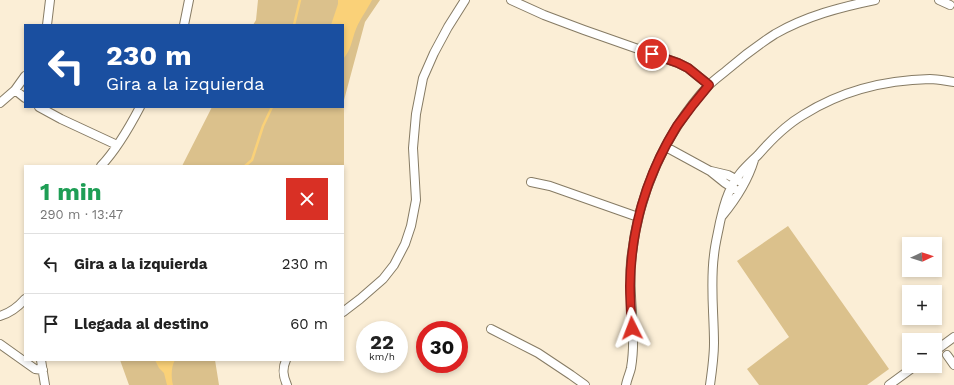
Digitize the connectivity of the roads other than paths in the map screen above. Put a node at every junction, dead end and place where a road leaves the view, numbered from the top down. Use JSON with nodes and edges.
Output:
{"nodes":[{"id":1,"x":50,"y":0,"type":"edge"},
{"id":2,"x":189,"y":0,"type":"edge"},
{"id":3,"x":465,"y":0,"type":"edge"},
{"id":4,"x":511,"y":0,"type":"edge"},
{"id":5,"x":875,"y":0,"type":"edge"},
{"id":6,"x":939,"y":0,"type":"edge"},
{"id":7,"x":950,"y":4,"type":"edge"},
{"id":8,"x":47,"y":24,"type":"edge"},
{"id":9,"x":184,"y":24,"type":"edge"},
{"id":10,"x":24,"y":77,"type":"edge"},
{"id":11,"x":954,"y":82,"type":"edge"},
{"id":12,"x":709,"y":85,"type":"junction"},
{"id":13,"x":15,"y":90,"type":"junction"},
{"id":14,"x":24,"y":97,"type":"edge"},
{"id":15,"x":0,"y":103,"type":"edge"},
{"id":16,"x":41,"y":108,"type":"edge"},
{"id":17,"x":139,"y":108,"type":"edge"},
{"id":18,"x":117,"y":145,"type":"junction"},
{"id":19,"x":666,"y":147,"type":"junction"},
{"id":20,"x":754,"y":159,"type":"junction"},
{"id":21,"x":102,"y":165,"type":"edge"},
{"id":22,"x":710,"y":171,"type":"junction"},
{"id":23,"x":736,"y":179,"type":"junction"},
{"id":24,"x":531,"y":182,"type":"dead end"},
{"id":25,"x":744,"y":184,"type":"junction"},
{"id":26,"x":731,"y":187,"type":"junction"},
{"id":27,"x":739,"y":192,"type":"junction"},
{"id":28,"x":722,"y":216,"type":"junction"},
{"id":29,"x":638,"y":217,"type":"junction"},
{"id":30,"x":24,"y":300,"type":"edge"},
{"id":31,"x":344,"y":311,"type":"edge"},
{"id":32,"x":0,"y":316,"type":"edge"},
{"id":33,"x":491,"y":329,"type":"dead end"},
{"id":34,"x":954,"y":337,"type":"edge"},
{"id":35,"x":0,"y":344,"type":"edge"},
{"id":36,"x":942,"y":346,"type":"edge"},
{"id":37,"x":947,"y":355,"type":"dead end"},
{"id":38,"x":41,"y":361,"type":"edge"},
{"id":39,"x":286,"y":361,"type":"edge"},
{"id":40,"x":954,"y":365,"type":"edge"},
{"id":41,"x":43,"y":370,"type":"junction"},
{"id":42,"x":905,"y":373,"type":"edge"},
{"id":43,"x":45,"y":385,"type":"edge"},
{"id":44,"x":287,"y":385,"type":"edge"},
{"id":45,"x":585,"y":385,"type":"edge"},
{"id":46,"x":626,"y":385,"type":"edge"},
{"id":47,"x":710,"y":385,"type":"edge"},
{"id":48,"x":889,"y":385,"type":"edge"}],
"edges":[{"from":1,"to":8,"type":"street"},
{"from":2,"to":9,"type":"street"},
{"from":3,"to":31,"type":"street"},
{"from":4,"to":12,"type":"street"},
{"from":5,"to":12,"type":"street"},
{"from":6,"to":7,"type":"street"},
{"from":10,"to":13,"type":"street"},
{"from":11,"to":20,"type":"street"},
{"from":12,"to":19,"type":"street"},
{"from":13,"to":14,"type":"street"},
{"from":13,"to":15,"type":"street"},
{"from":16,"to":18,"type":"street"},
{"from":17,"to":18,"type":"street"},
{"from":18,"to":21,"type":"street"},
{"from":19,"to":22,"type":"street"},
{"from":19,"to":29,"type":"street"},
{"from":20,"to":23,"type":"street"},
{"from":20,"to":25,"type":"street"},
{"from":22,"to":23,"type":"street"},
{"from":22,"to":26,"type":"street"},
{"from":23,"to":25,"type":"street"},
{"from":23,"to":26,"type":"street"},
{"from":24,"to":29,"type":"street"},
{"from":25,"to":27,"type":"street"},
{"from":26,"to":27,"type":"street"},
{"from":26,"to":28,"type":"street"},
{"from":27,"to":28,"type":"street"},
{"from":28,"to":47,"type":"street"},
{"from":29,"to":46,"type":"street"},
{"from":30,"to":32,"type":"street"},
{"from":33,"to":45,"type":"street"},
{"from":34,"to":36,"type":"street"},
{"from":35,"to":41,"type":"street"},
{"from":37,"to":40,"type":"street"},
{"from":38,"to":41,"type":"street"},
{"from":39,"to":44,"type":"street"},
{"from":41,"to":43,"type":"street"},
{"from":42,"to":48,"type":"street"}]}
